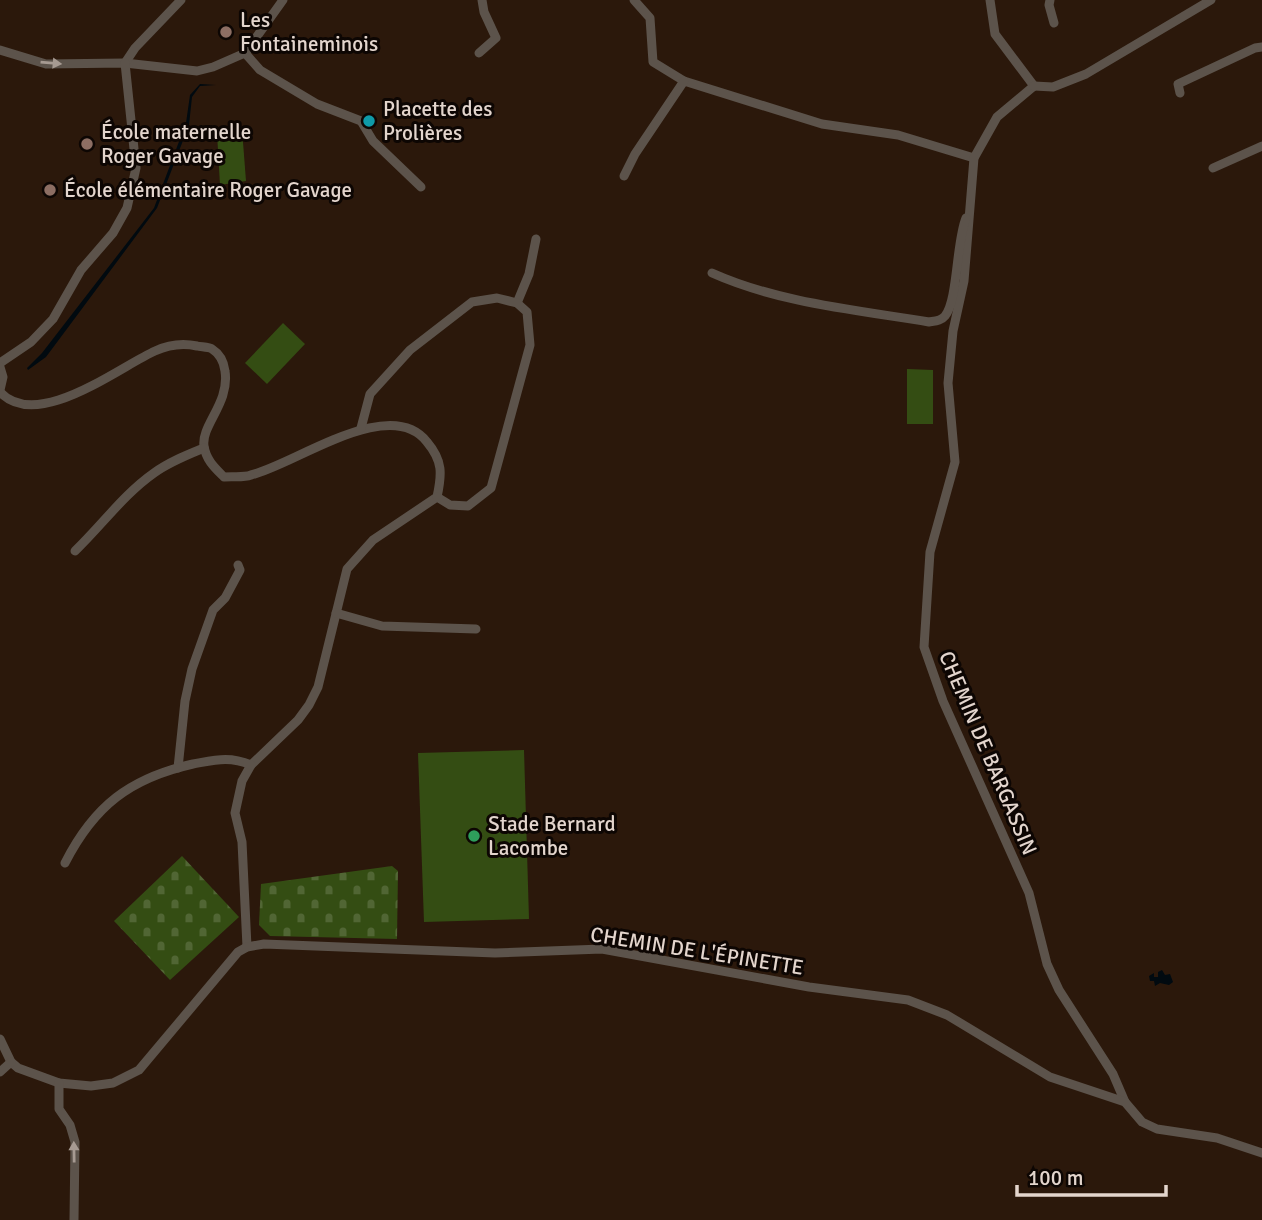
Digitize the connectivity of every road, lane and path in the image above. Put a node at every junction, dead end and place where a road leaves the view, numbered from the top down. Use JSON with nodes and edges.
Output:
{"nodes":[{"id":1,"x":181,"y":0,"type":"edge"},
{"id":2,"x":283,"y":0,"type":"edge"},
{"id":3,"x":482,"y":0,"type":"edge"},
{"id":4,"x":634,"y":0,"type":"edge"},
{"id":5,"x":990,"y":0,"type":"edge"},
{"id":6,"x":1050,"y":0,"type":"edge"},
{"id":7,"x":1211,"y":0,"type":"edge"},
{"id":8,"x":1054,"y":23,"type":"dead end"},
{"id":9,"x":1262,"y":47,"type":"edge"},
{"id":10,"x":0,"y":50,"type":"edge"},
{"id":11,"x":245,"y":53,"type":"junction"},
{"id":12,"x":479,"y":53,"type":"dead end"},
{"id":13,"x":125,"y":63,"type":"junction"},
{"id":14,"x":684,"y":81,"type":"junction"},
{"id":15,"x":1034,"y":86,"type":"junction"},
{"id":16,"x":1180,"y":93,"type":"dead end"},
{"id":17,"x":1262,"y":146,"type":"edge"},
{"id":18,"x":974,"y":158,"type":"junction"},
{"id":19,"x":1213,"y":168,"type":"dead end"},
{"id":20,"x":624,"y":176,"type":"dead end"},
{"id":21,"x":421,"y":187,"type":"dead end"},
{"id":22,"x":969,"y":210,"type":"junction"},
{"id":23,"x":536,"y":239,"type":"dead end"},
{"id":24,"x":712,"y":273,"type":"dead end"},
{"id":25,"x":517,"y":303,"type":"junction"},
{"id":26,"x":0,"y":365,"type":"edge"},
{"id":27,"x":0,"y":391,"type":"edge"},
{"id":28,"x":360,"y":428,"type":"junction"},
{"id":29,"x":204,"y":447,"type":"junction"},
{"id":30,"x":437,"y":497,"type":"junction"},
{"id":31,"x":75,"y":551,"type":"dead end"},
{"id":32,"x":239,"y":565,"type":"dead end"},
{"id":33,"x":336,"y":613,"type":"junction"},
{"id":34,"x":476,"y":629,"type":"dead end"},
{"id":35,"x":251,"y":765,"type":"junction"},
{"id":36,"x":178,"y":768,"type":"junction"},
{"id":37,"x":65,"y":863,"type":"dead end"},
{"id":38,"x":247,"y":947,"type":"junction"},
{"id":39,"x":0,"y":1039,"type":"edge"},
{"id":40,"x":11,"y":1062,"type":"junction"},
{"id":41,"x":0,"y":1072,"type":"edge"},
{"id":42,"x":59,"y":1083,"type":"junction"},
{"id":43,"x":1125,"y":1102,"type":"junction"},
{"id":44,"x":1262,"y":1153,"type":"edge"},
{"id":45,"x":74,"y":1220,"type":"edge"}],
"edges":[{"from":1,"to":13,"type":"street"},
{"from":2,"to":11,"type":"street"},
{"from":3,"to":12,"type":"street"},
{"from":4,"to":14,"type":"street"},
{"from":5,"to":15,"type":"street"},
{"from":6,"to":8,"type":"street"},
{"from":7,"to":15,"type":"street"},
{"from":9,"to":16,"type":"street"},
{"from":10,"to":13,"type":"street","one_way":true},
{"from":11,"to":13,"type":"street"},
{"from":11,"to":21,"type":"street"},
{"from":13,"to":26,"type":"street"},
{"from":14,"to":18,"type":"street"},
{"from":14,"to":20,"type":"street"},
{"from":15,"to":18,"type":"street","name":"CHEMIN DE BARGASSIN"},
{"from":17,"to":19,"type":"street"},
{"from":18,"to":22,"type":"street","name":"CHEMIN DE BARGASSIN"},
{"from":22,"to":24,"type":"street"},
{"from":22,"to":43,"type":"street","name":"CHEMIN DE BARGASSIN"},
{"from":23,"to":25,"type":"street"},
{"from":25,"to":28,"type":"street"},
{"from":25,"to":30,"type":"street"},
{"from":26,"to":27,"type":"street"},
{"from":27,"to":29,"type":"street"},
{"from":28,"to":29,"type":"street"},
{"from":28,"to":30,"type":"street"},
{"from":29,"to":31,"type":"street"},
{"from":30,"to":33,"type":"street"},
{"from":32,"to":36,"type":"street"},
{"from":33,"to":34,"type":"street"},
{"from":33,"to":35,"type":"street"},
{"from":35,"to":36,"type":"street"},
{"from":35,"to":38,"type":"street"},
{"from":36,"to":37,"type":"street"},
{"from":38,"to":42,"type":"street"},
{"from":38,"to":43,"type":"street","name":"CHEMIN DE L'ÉPINETTE"},
{"from":39,"to":40,"type":"street"},
{"from":40,"to":41,"type":"street"},
{"from":40,"to":42,"type":"street"},
{"from":45,"to":42,"type":"street","one_way":true},
{"from":43,"to":44,"type":"street","name":"CHEMIN DE L'ÉPINETTE"}]}
